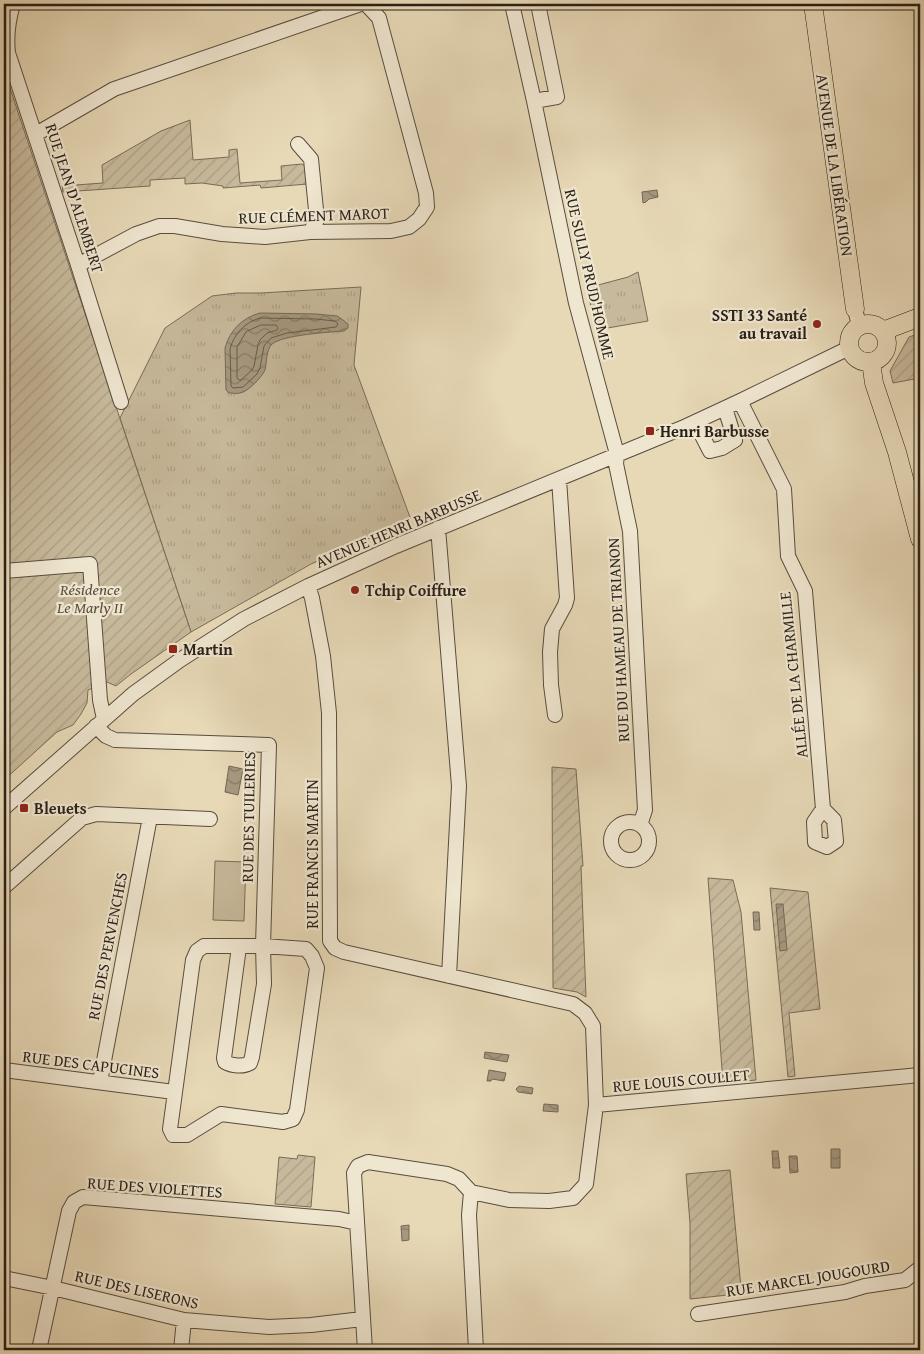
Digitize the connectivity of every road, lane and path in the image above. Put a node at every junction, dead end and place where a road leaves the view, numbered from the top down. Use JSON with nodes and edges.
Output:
{"nodes":[{"id":1,"x":13,"y":4,"type":"edge"},
{"id":2,"x":361,"y":4,"type":"edge"},
{"id":3,"x":366,"y":4,"type":"edge"},
{"id":4,"x":512,"y":4,"type":"edge"},
{"id":5,"x":538,"y":4,"type":"edge"},
{"id":6,"x":813,"y":4,"type":"edge"},
{"id":7,"x":534,"y":101,"type":"junction"},
{"id":8,"x":36,"y":134,"type":"junction"},
{"id":9,"x":298,"y":144,"type":"dead end"},
{"id":10,"x":310,"y":232,"type":"junction"},
{"id":11,"x":78,"y":265,"type":"junction"},
{"id":12,"x":857,"y":317,"type":"junction"},
{"id":13,"x":920,"y":317,"type":"edge"},
{"id":14,"x":883,"y":332,"type":"junction"},
{"id":15,"x":849,"y":348,"type":"junction"},
{"id":16,"x":871,"y":362,"type":"junction"},
{"id":17,"x":740,"y":401,"type":"junction"},
{"id":18,"x":121,"y":402,"type":"dead end"},
{"id":19,"x":725,"y":408,"type":"junction"},
{"id":20,"x":696,"y":422,"type":"junction"},
{"id":21,"x":617,"y":454,"type":"junction"},
{"id":22,"x":559,"y":479,"type":"junction"},
{"id":23,"x":438,"y":528,"type":"junction"},
{"id":24,"x":920,"y":539,"type":"edge"},
{"id":25,"x":4,"y":571,"type":"edge"},
{"id":26,"x":308,"y":586,"type":"junction"},
{"id":27,"x":555,"y":715,"type":"dead end"},
{"id":28,"x":100,"y":722,"type":"junction"},
{"id":29,"x":4,"y":808,"type":"edge"},
{"id":30,"x":823,"y":809,"type":"dead end"},
{"id":31,"x":150,"y":817,"type":"junction"},
{"id":32,"x":210,"y":819,"type":"dead end"},
{"id":33,"x":640,"y":825,"type":"dead end"},
{"id":34,"x":4,"y":887,"type":"edge"},
{"id":35,"x":239,"y":946,"type":"junction"},
{"id":36,"x":263,"y":946,"type":"junction"},
{"id":37,"x":449,"y":976,"type":"junction"},
{"id":38,"x":4,"y":1070,"type":"edge"},
{"id":39,"x":920,"y":1075,"type":"edge"},
{"id":40,"x":100,"y":1082,"type":"junction"},
{"id":41,"x":174,"y":1092,"type":"junction"},
{"id":42,"x":596,"y":1105,"type":"junction"},
{"id":43,"x":471,"y":1192,"type":"junction"},
{"id":44,"x":357,"y":1223,"type":"junction"},
{"id":45,"x":920,"y":1268,"type":"edge"},
{"id":46,"x":4,"y":1278,"type":"edge"},
{"id":47,"x":53,"y":1288,"type":"junction"},
{"id":48,"x":698,"y":1314,"type":"dead end"},
{"id":49,"x":184,"y":1320,"type":"junction"},
{"id":50,"x":362,"y":1320,"type":"junction"},
{"id":51,"x":39,"y":1350,"type":"edge"},
{"id":52,"x":181,"y":1350,"type":"edge"},
{"id":53,"x":365,"y":1350,"type":"edge"},
{"id":54,"x":476,"y":1350,"type":"edge"}],
"edges":[{"from":1,"to":8,"type":"street","name":"RUE JEAN D'ALEMBERT"},
{"from":2,"to":8,"type":"street"},
{"from":3,"to":10,"type":"street","name":"RUE CLÉMENT MAROT"},
{"from":4,"to":7,"type":"street","name":"RUE SULLY PRUD'HOMME"},
{"from":5,"to":7,"type":"street"},
{"from":6,"to":12,"type":"main road","name":"AVENUE DE LA LIBÉRATION"},
{"from":7,"to":21,"type":"street","name":"RUE SULLY PRUD'HOMME"},
{"from":8,"to":11,"type":"street","name":"RUE JEAN D'ALEMBERT"},
{"from":9,"to":10,"type":"street"},
{"from":10,"to":11,"type":"street","name":"RUE CLÉMENT MAROT"},
{"from":11,"to":18,"type":"street","name":"RUE JEAN D'ALEMBERT"},
{"from":12,"to":14,"type":"main road"},
{"from":12,"to":15,"type":"main road"},
{"from":13,"to":14,"type":"main road"},
{"from":14,"to":16,"type":"main road"},
{"from":15,"to":16,"type":"main road"},
{"from":15,"to":17,"type":"street","name":"AVENUE HENRI BARBUSSE"},
{"from":16,"to":24,"type":"main road"},
{"from":17,"to":19,"type":"street","name":"AVENUE HENRI BARBUSSE"},
{"from":17,"to":30,"type":"street","name":"ALLÉE DE LA CHARMILLE"},
{"from":19,"to":20,"type":"street","name":"AVENUE HENRI BARBUSSE"},
{"from":19,"to":20,"type":"street"},
{"from":20,"to":21,"type":"street","name":"AVENUE HENRI BARBUSSE"},
{"from":21,"to":22,"type":"street","name":"AVENUE HENRI BARBUSSE"},
{"from":21,"to":33,"type":"street","name":"RUE DU HAMEAU DE TRIANON"},
{"from":22,"to":23,"type":"street","name":"AVENUE HENRI BARBUSSE"},
{"from":22,"to":27,"type":"street"},
{"from":23,"to":26,"type":"street","name":"AVENUE HENRI BARBUSSE"},
{"from":23,"to":37,"type":"street"},
{"from":25,"to":28,"type":"street"},
{"from":26,"to":28,"type":"street","name":"AVENUE HENRI BARBUSSE"},
{"from":26,"to":37,"type":"street","name":"RUE FRANCIS MARTIN"},
{"from":28,"to":29,"type":"street","name":"AVENUE HENRI BARBUSSE"},
{"from":28,"to":36,"type":"street","name":"RUE DES TUILERIES"},
{"from":31,"to":32,"type":"street"},
{"from":31,"to":34,"type":"street"},
{"from":31,"to":40,"type":"street","name":"RUE DES PERVENCHES"},
{"from":35,"to":36,"type":"street","name":"RUE FRANCIS MARTIN"},
{"from":35,"to":36,"type":"street"},
{"from":35,"to":41,"type":"street","name":"RUE FRANCIS MARTIN"},
{"from":36,"to":41,"type":"street","name":"RUE FRANCIS MARTIN"},
{"from":37,"to":42,"type":"street","name":"RUE FRANCIS MARTIN"},
{"from":38,"to":40,"type":"street","name":"RUE DES CAPUCINES"},
{"from":39,"to":42,"type":"street","name":"RUE LOUIS COULLET"},
{"from":40,"to":41,"type":"street","name":"RUE DES CAPUCINES"},
{"from":42,"to":43,"type":"street","name":"RUE LOUIS COULLET"},
{"from":43,"to":44,"type":"street"},
{"from":43,"to":54,"type":"street"},
{"from":44,"to":47,"type":"street","name":"RUE DES VIOLETTES"},
{"from":44,"to":50,"type":"street"},
{"from":45,"to":48,"type":"street","name":"RUE MARCEL JOUGOURD"},
{"from":46,"to":47,"type":"street","name":"RUE DES LISERONS"},
{"from":47,"to":49,"type":"street","name":"RUE DES LISERONS"},
{"from":47,"to":51,"type":"street","name":"RUE DES VIOLETTES"},
{"from":49,"to":50,"type":"street","name":"RUE DES LISERONS"},
{"from":49,"to":52,"type":"street"},
{"from":50,"to":53,"type":"street"}]}
